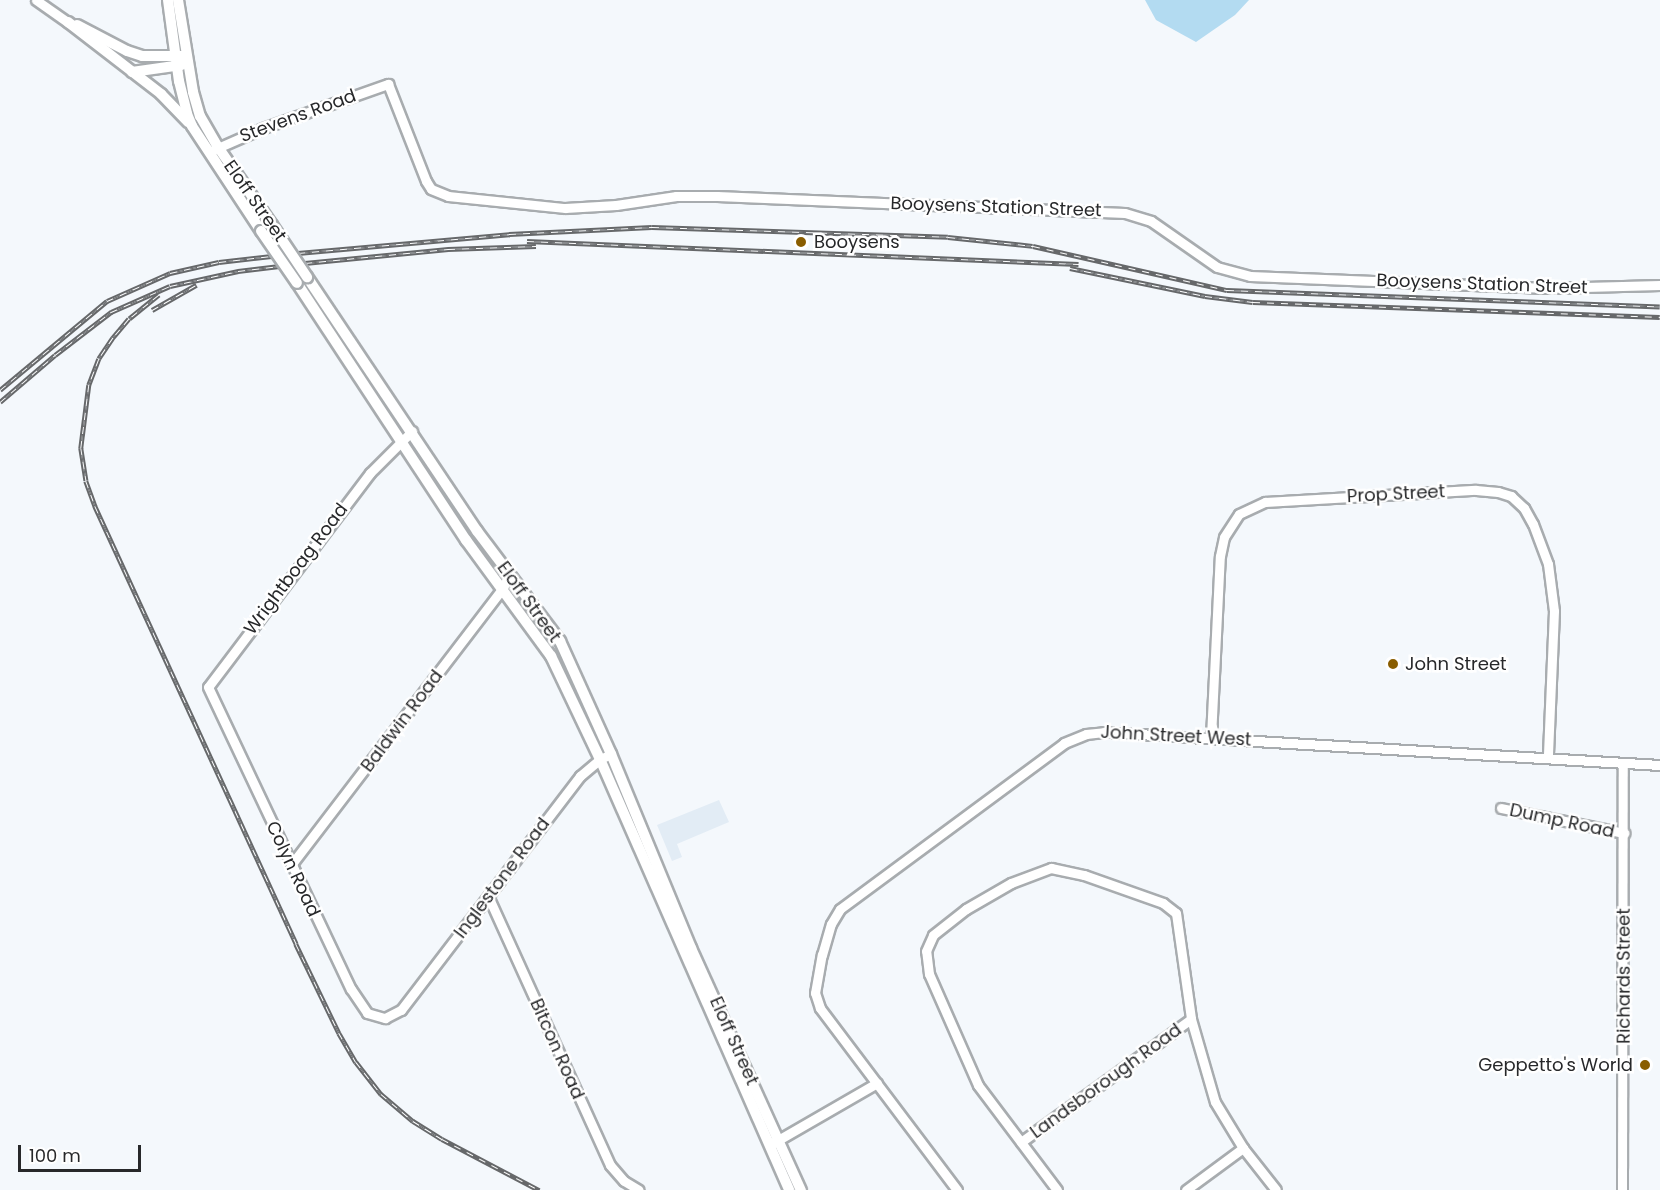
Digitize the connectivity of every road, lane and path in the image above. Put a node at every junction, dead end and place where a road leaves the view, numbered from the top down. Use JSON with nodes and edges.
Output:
{"nodes":[{"id":1,"x":36,"y":0,"type":"edge"},
{"id":2,"x":168,"y":0,"type":"edge"},
{"id":3,"x":178,"y":0,"type":"edge"},
{"id":4,"x":68,"y":22,"type":"junction"},
{"id":5,"x":182,"y":61,"type":"junction"},
{"id":6,"x":132,"y":72,"type":"junction"},
{"id":7,"x":388,"y":84,"type":"joint"},
{"id":8,"x":192,"y":126,"type":"junction"},
{"id":9,"x":214,"y":150,"type":"junction"},
{"id":10,"x":1660,"y":285,"type":"edge"},
{"id":11,"x":336,"y":329,"type":"junction"},
{"id":12,"x":415,"y":435,"type":"junction"},
{"id":13,"x":405,"y":442,"type":"junction"},
{"id":14,"x":458,"y":502,"type":"junction"},
{"id":15,"x":447,"y":509,"type":"junction"},
{"id":16,"x":509,"y":574,"type":"junction"},
{"id":17,"x":503,"y":588,"type":"junction"},
{"id":18,"x":208,"y":687,"type":"joint"},
{"id":19,"x":1211,"y":737,"type":"junction"},
{"id":20,"x":611,"y":754,"type":"junction"},
{"id":21,"x":1548,"y":757,"type":"junction"},
{"id":22,"x":600,"y":759,"type":"junction"},
{"id":23,"x":1623,"y":763,"type":"junction"},
{"id":24,"x":1660,"y":765,"type":"edge"},
{"id":25,"x":1501,"y":808,"type":"dead end"},
{"id":26,"x":1624,"y":833,"type":"junction"},
{"id":27,"x":291,"y":865,"type":"junction"},
{"id":28,"x":655,"y":874,"type":"junction"},
{"id":29,"x":488,"y":896,"type":"junction"},
{"id":30,"x":402,"y":1010,"type":"joint"},
{"id":31,"x":1191,"y":1019,"type":"junction"},
{"id":32,"x":877,"y":1083,"type":"junction"},
{"id":33,"x":775,"y":1142,"type":"junction"},
{"id":34,"x":1021,"y":1142,"type":"junction"},
{"id":35,"x":1243,"y":1148,"type":"junction"},
{"id":36,"x":639,"y":1190,"type":"edge"},
{"id":37,"x":789,"y":1190,"type":"edge"},
{"id":38,"x":801,"y":1190,"type":"edge"},
{"id":39,"x":957,"y":1190,"type":"edge"},
{"id":40,"x":1057,"y":1190,"type":"edge"},
{"id":41,"x":1186,"y":1190,"type":"edge"},
{"id":42,"x":1276,"y":1190,"type":"edge"},
{"id":43,"x":1622,"y":1190,"type":"edge"}],
"edges":[{"from":1,"to":4,"type":"street"},
{"from":2,"to":5,"type":"street"},
{"from":3,"to":5,"type":"street"},
{"from":4,"to":5,"type":"street"},
{"from":4,"to":6,"type":"street"},
{"from":5,"to":6,"type":"street"},
{"from":5,"to":8,"type":"street","name":"Eloff Street"},
{"from":5,"to":9,"type":"street","name":"Eloff Street"},
{"from":6,"to":8,"type":"street"},
{"from":7,"to":9,"type":"street","name":"Stevens Road"},
{"from":7,"to":10,"type":"street","name":"Booysens Station Street"},
{"from":8,"to":9,"type":"street","name":"Eloff Street"},
{"from":9,"to":11,"type":"street","name":"Eloff Street","bridge":true},
{"from":9,"to":11,"type":"street","name":"Eloff Street","bridge":true},
{"from":11,"to":12,"type":"street","name":"Eloff Street"},
{"from":11,"to":13,"type":"street","name":"Eloff Street"},
{"from":12,"to":13,"type":"street","name":"Wrightboag Road"},
{"from":12,"to":14,"type":"street","name":"Eloff Street"},
{"from":13,"to":15,"type":"street","name":"Eloff Street"},
{"from":13,"to":18,"type":"street","name":"Wrightboag Road"},
{"from":14,"to":15,"type":"street"},
{"from":14,"to":16,"type":"street","name":"Eloff Street"},
{"from":15,"to":17,"type":"street","name":"Eloff Street"},
{"from":16,"to":17,"type":"street","name":"Baldwin Road"},
{"from":16,"to":20,"type":"street","name":"Eloff Street"},
{"from":17,"to":22,"type":"street","name":"Eloff Street"},
{"from":17,"to":27,"type":"street","name":"Baldwin Road"},
{"from":18,"to":27,"type":"street","name":"Colyn Road"},
{"from":19,"to":21,"type":"street","name":"John Street West"},
{"from":19,"to":21,"type":"street","name":"Prop Street"},
{"from":19,"to":32,"type":"street","name":"John Street West"},
{"from":20,"to":22,"type":"street","name":"Inglestone Road"},
{"from":20,"to":28,"type":"street","name":"Eloff Street"},
{"from":21,"to":23,"type":"street","name":"John Street West"},
{"from":22,"to":28,"type":"street","name":"Eloff Street"},
{"from":22,"to":29,"type":"street","name":"Inglestone Road"},
{"from":23,"to":24,"type":"street","name":"John Street West"},
{"from":23,"to":26,"type":"street","name":"Richards Street"},
{"from":25,"to":26,"type":"street","name":"Dump Road"},
{"from":26,"to":43,"type":"street","name":"Richards Street"},
{"from":27,"to":30,"type":"street","name":"Colyn Road"},
{"from":28,"to":33,"type":"street","name":"Eloff Street"},
{"from":29,"to":30,"type":"street","name":"Inglestone Road"},
{"from":29,"to":36,"type":"street","name":"Bitcon Road"},
{"from":31,"to":34,"type":"street","name":"Landsborough Road"},
{"from":31,"to":34,"type":"street"},
{"from":31,"to":35,"type":"street"},
{"from":32,"to":33,"type":"street"},
{"from":32,"to":39,"type":"street"},
{"from":33,"to":37,"type":"street","name":"Eloff Street"},
{"from":33,"to":38,"type":"street","name":"Eloff Street"},
{"from":34,"to":40,"type":"street"},
{"from":35,"to":41,"type":"street"},
{"from":35,"to":42,"type":"street"}]}
